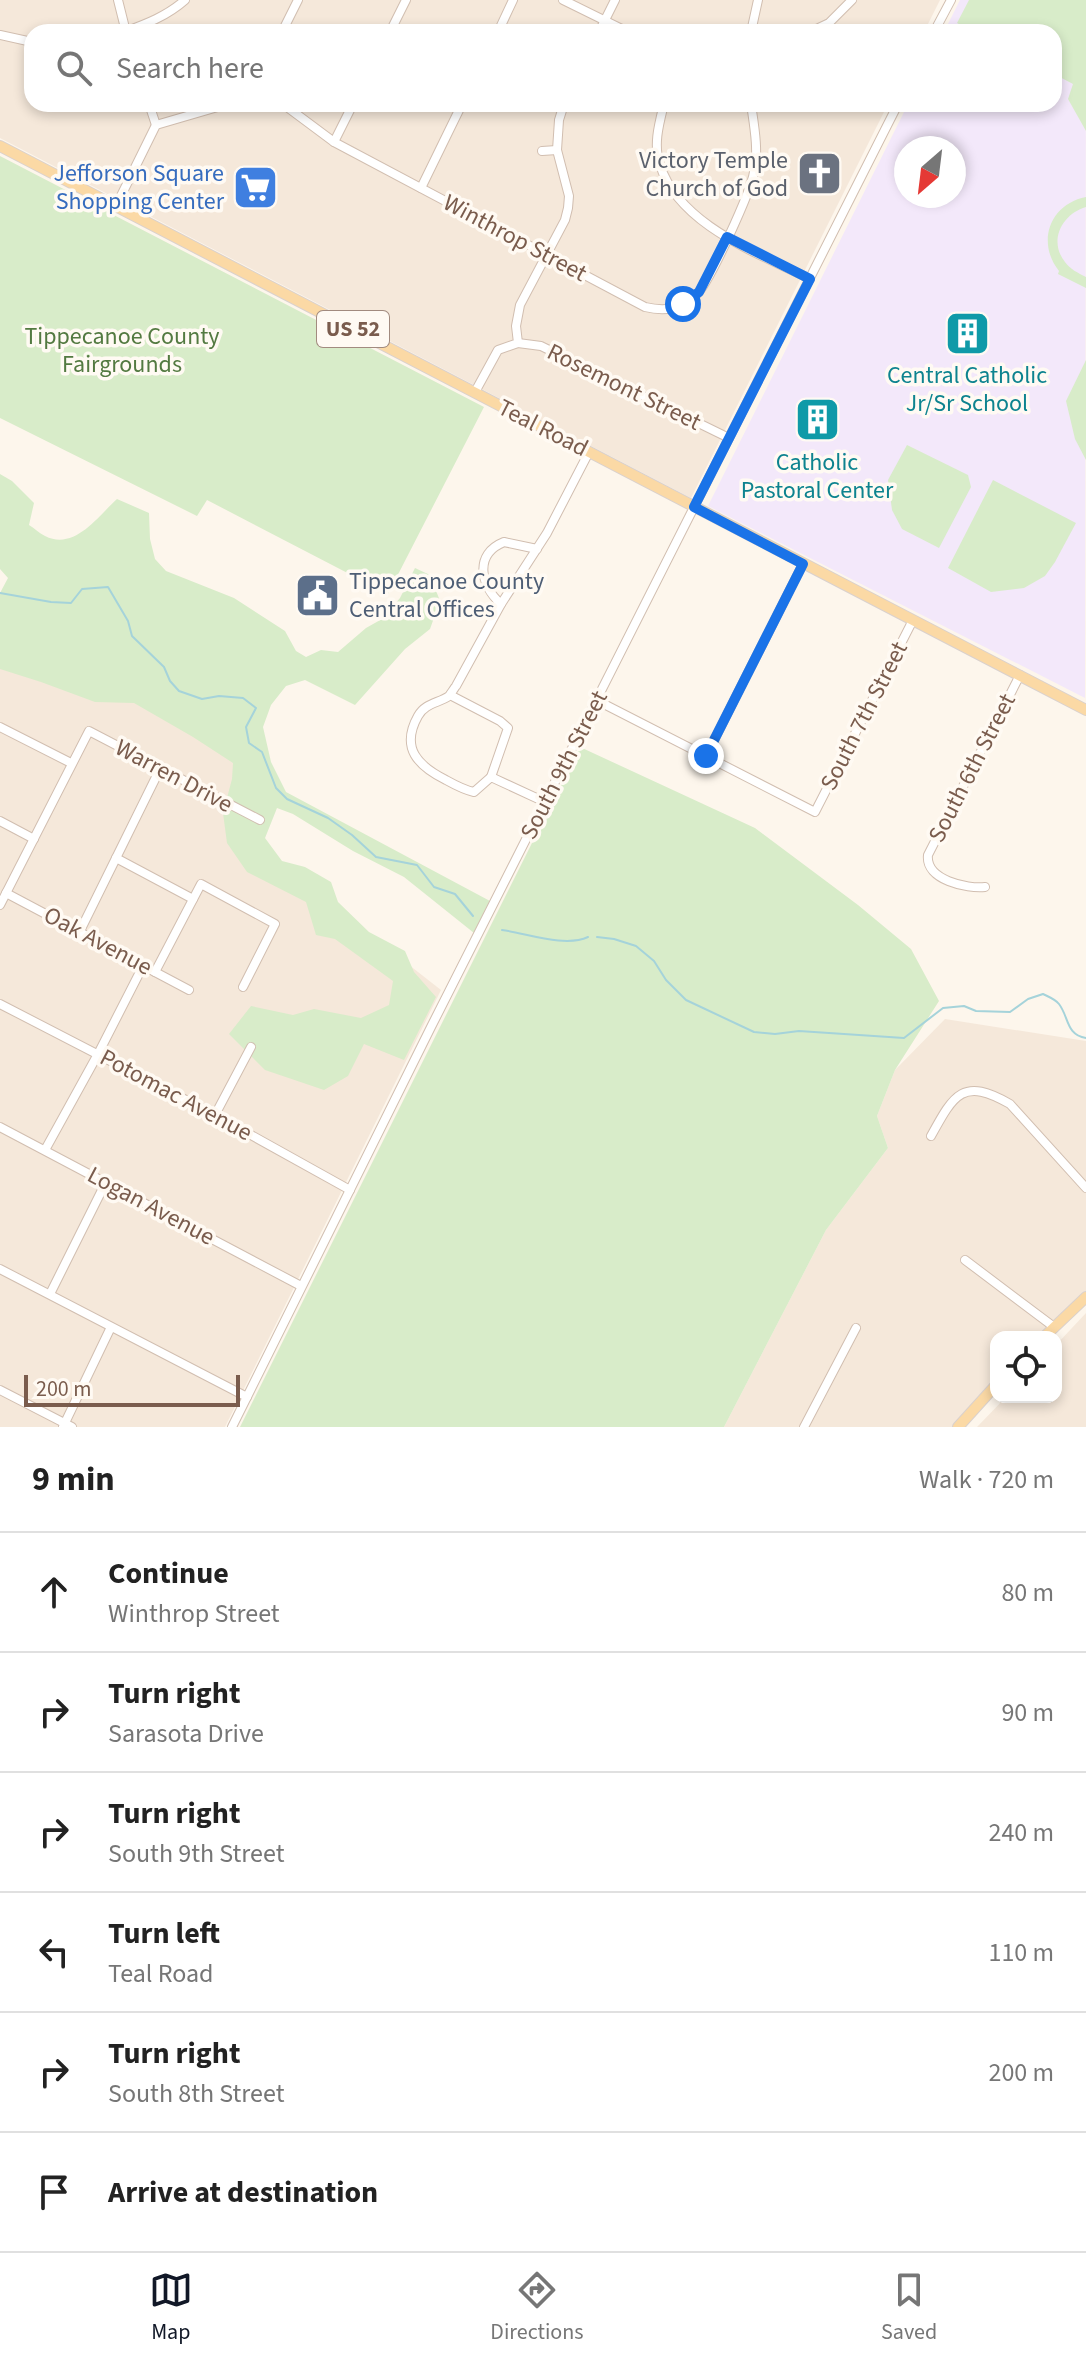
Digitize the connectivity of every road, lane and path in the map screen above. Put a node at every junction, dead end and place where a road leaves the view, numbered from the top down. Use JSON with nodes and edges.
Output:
{"nodes":[{"id":1,"x":118,"y":0,"type":"edge"},
{"id":2,"x":185,"y":0,"type":"edge"},
{"id":3,"x":298,"y":0,"type":"edge"},
{"id":4,"x":406,"y":0,"type":"edge"},
{"id":5,"x":513,"y":0,"type":"edge"},
{"id":6,"x":563,"y":0,"type":"edge"},
{"id":7,"x":615,"y":0,"type":"edge"},
{"id":8,"x":758,"y":0,"type":"edge"},
{"id":9,"x":852,"y":0,"type":"edge"},
{"id":10,"x":951,"y":0,"type":"edge"},
{"id":11,"x":604,"y":21,"type":"junction"},
{"id":12,"x":124,"y":24,"type":"edge"},
{"id":13,"x":146,"y":24,"type":"edge"},
{"id":14,"x":286,"y":24,"type":"edge"},
{"id":15,"x":394,"y":24,"type":"edge"},
{"id":16,"x":502,"y":24,"type":"edge"},
{"id":17,"x":603,"y":24,"type":"edge"},
{"id":18,"x":611,"y":24,"type":"edge"},
{"id":19,"x":753,"y":24,"type":"edge"},
{"id":20,"x":827,"y":24,"type":"edge"},
{"id":21,"x":938,"y":24,"type":"edge"},
{"id":22,"x":0,"y":35,"type":"edge"},
{"id":23,"x":24,"y":40,"type":"edge"},
{"id":24,"x":152,"y":112,"type":"edge"},
{"id":25,"x":201,"y":112,"type":"edge"},
{"id":26,"x":294,"y":112,"type":"edge"},
{"id":27,"x":349,"y":112,"type":"edge"},
{"id":28,"x":458,"y":112,"type":"edge"},
{"id":29,"x":562,"y":112,"type":"edge"},
{"id":30,"x":662,"y":112,"type":"edge"},
{"id":31,"x":752,"y":112,"type":"edge"},
{"id":32,"x":894,"y":112,"type":"edge"},
{"id":33,"x":156,"y":125,"type":"junction"},
{"id":34,"x":334,"y":142,"type":"junction"},
{"id":35,"x":0,"y":147,"type":"edge"},
{"id":36,"x":557,"y":150,"type":"junction"},
{"id":37,"x":542,"y":151,"type":"dead end"},
{"id":38,"x":421,"y":188,"type":"junction"},
{"id":39,"x":116,"y":206,"type":"junction"},
{"id":40,"x":727,"y":237,"type":"junction"},
{"id":41,"x":546,"y":255,"type":"junction"},
{"id":42,"x":810,"y":279,"type":"junction"},
{"id":43,"x":518,"y":343,"type":"junction"},
{"id":44,"x":475,"y":392,"type":"junction"},
{"id":45,"x":729,"y":438,"type":"junction"},
{"id":46,"x":589,"y":452,"type":"junction"},
{"id":47,"x":694,"y":507,"type":"junction"},
{"id":48,"x":537,"y":549,"type":"junction"},
{"id":49,"x":803,"y":564,"type":"junction"},
{"id":50,"x":501,"y":604,"type":"junction"},
{"id":51,"x":913,"y":620,"type":"junction"},
{"id":52,"x":1020,"y":675,"type":"junction"},
{"id":53,"x":450,"y":695,"type":"junction"},
{"id":54,"x":596,"y":700,"type":"junction"},
{"id":55,"x":1086,"y":710,"type":"edge"},
{"id":56,"x":0,"y":727,"type":"edge"},
{"id":57,"x":706,"y":756,"type":"junction"},
{"id":58,"x":71,"y":763,"type":"junction"},
{"id":59,"x":160,"y":769,"type":"junction"},
{"id":60,"x":491,"y":777,"type":"junction"},
{"id":61,"x":545,"y":802,"type":"junction"},
{"id":62,"x":260,"y":820,"type":"dead end"},
{"id":63,"x":0,"y":821,"type":"edge"},
{"id":64,"x":34,"y":839,"type":"junction"},
{"id":65,"x":116,"y":858,"type":"junction"},
{"id":66,"x":985,"y":887,"type":"dead end"},
{"id":67,"x":6,"y":893,"type":"junction"},
{"id":68,"x":193,"y":899,"type":"junction"},
{"id":69,"x":0,"y":905,"type":"edge"},
{"id":70,"x":80,"y":931,"type":"junction"},
{"id":71,"x":143,"y":966,"type":"junction"},
{"id":72,"x":155,"y":972,"type":"junction"},
{"id":73,"x":243,"y":987,"type":"dead end"},
{"id":74,"x":189,"y":990,"type":"dead end"},
{"id":75,"x":0,"y":1004,"type":"edge"},
{"id":76,"x":251,"y":1047,"type":"dead end"},
{"id":77,"x":98,"y":1054,"type":"junction"},
{"id":78,"x":215,"y":1115,"type":"junction"},
{"id":79,"x":0,"y":1127,"type":"edge"},
{"id":80,"x":931,"y":1136,"type":"dead end"},
{"id":81,"x":45,"y":1150,"type":"junction"},
{"id":82,"x":106,"y":1182,"type":"junction"},
{"id":83,"x":1086,"y":1188,"type":"edge"},
{"id":84,"x":350,"y":1190,"type":"junction"},
{"id":85,"x":965,"y":1260,"type":"dead end"},
{"id":86,"x":0,"y":1269,"type":"edge"},
{"id":87,"x":301,"y":1286,"type":"junction"},
{"id":88,"x":50,"y":1294,"type":"junction"},
{"id":89,"x":1086,"y":1297,"type":"edge"},
{"id":90,"x":111,"y":1327,"type":"junction"},
{"id":91,"x":1054,"y":1327,"type":"junction"},
{"id":92,"x":856,"y":1328,"type":"dead end"},
{"id":93,"x":1050,"y":1331,"type":"edge"},
{"id":94,"x":0,"y":1390,"type":"edge"},
{"id":95,"x":990,"y":1392,"type":"edge"},
{"id":96,"x":247,"y":1397,"type":"junction"},
{"id":97,"x":67,"y":1426,"type":"edge"},
{"id":98,"x":232,"y":1427,"type":"edge"},
{"id":99,"x":804,"y":1427,"type":"edge"},
{"id":100,"x":958,"y":1427,"type":"edge"}],
"edges":[{"from":1,"to":12,"type":"street"},
{"from":2,"to":13,"type":"street"},
{"from":3,"to":14,"type":"street"},
{"from":4,"to":15,"type":"street"},
{"from":5,"to":16,"type":"street"},
{"from":6,"to":11,"type":"street"},
{"from":7,"to":11,"type":"street"},
{"from":8,"to":19,"type":"street"},
{"from":9,"to":20,"type":"street"},
{"from":10,"to":21,"type":"street"},
{"from":11,"to":17,"type":"street"},
{"from":11,"to":18,"type":"street"},
{"from":22,"to":23,"type":"street"},
{"from":24,"to":33,"type":"street"},
{"from":25,"to":33,"type":"street"},
{"from":26,"to":34,"type":"street","name":"Winthrop Street"},
{"from":27,"to":34,"type":"street"},
{"from":28,"to":38,"type":"street"},
{"from":29,"to":36,"type":"street"},
{"from":30,"to":40,"type":"street"},
{"from":31,"to":40,"type":"street"},
{"from":32,"to":42,"type":"street","name":"South 9th Street"},
{"from":33,"to":39,"type":"street"},
{"from":34,"to":38,"type":"street","name":"Winthrop Street"},
{"from":35,"to":39,"type":"main road","name":"Teal Road","number":"US 52"},
{"from":36,"to":37,"type":"street"},
{"from":36,"to":41,"type":"street"},
{"from":38,"to":41,"type":"street","name":"Winthrop Street"},
{"from":39,"to":44,"type":"main road","name":"Teal Road","number":"US 52"},
{"from":40,"to":41,"type":"street","name":"Winthrop Street"},
{"from":40,"to":42,"type":"street"},
{"from":41,"to":43,"type":"street"},
{"from":42,"to":45,"type":"street","name":"South 9th Street"},
{"from":43,"to":44,"type":"street"},
{"from":43,"to":45,"type":"street","name":"Rosemont Street"},
{"from":44,"to":46,"type":"main road","name":"Teal Road","number":"US 52"},
{"from":45,"to":47,"type":"street","name":"South 9th Street"},
{"from":46,"to":47,"type":"main road","name":"Teal Road","number":"US 52"},
{"from":46,"to":48,"type":"street"},
{"from":47,"to":49,"type":"main road","name":"Teal Road","number":"US 52"},
{"from":47,"to":54,"type":"street","name":"South 9th Street"},
{"from":48,"to":50,"type":"street"},
{"from":48,"to":50,"type":"street"},
{"from":49,"to":51,"type":"main road","name":"Teal Road","number":"US 52"},
{"from":49,"to":57,"type":"street"},
{"from":50,"to":53,"type":"street"},
{"from":51,"to":52,"type":"main road","name":"Teal Road","number":"US 52"},
{"from":51,"to":57,"type":"street","name":"South 7th Street"},
{"from":52,"to":55,"type":"main road","name":"Teal Road","number":"US 52"},
{"from":52,"to":66,"type":"street","name":"South 6th Street"},
{"from":53,"to":60,"type":"street"},
{"from":53,"to":60,"type":"street"},
{"from":54,"to":57,"type":"street"},
{"from":54,"to":61,"type":"street","name":"South 9th Street"},
{"from":56,"to":58,"type":"street"},
{"from":58,"to":59,"type":"street","name":"Warren Drive"},
{"from":58,"to":64,"type":"street"},
{"from":59,"to":62,"type":"street","name":"Warren Drive"},
{"from":59,"to":65,"type":"street"},
{"from":60,"to":61,"type":"street"},
{"from":61,"to":84,"type":"street","name":"South 9th Street"},
{"from":63,"to":64,"type":"street"},
{"from":64,"to":67,"type":"street"},
{"from":65,"to":68,"type":"street"},
{"from":65,"to":70,"type":"street"},
{"from":67,"to":69,"type":"street"},
{"from":67,"to":70,"type":"street","name":"Oak Avenue"},
{"from":68,"to":72,"type":"street"},
{"from":68,"to":73,"type":"street"},
{"from":70,"to":71,"type":"street","name":"Oak Avenue"},
{"from":71,"to":72,"type":"street","name":"Oak Avenue"},
{"from":71,"to":77,"type":"street"},
{"from":72,"to":74,"type":"street","name":"Oak Avenue"},
{"from":75,"to":77,"type":"street","name":"Potomac Avenue"},
{"from":76,"to":78,"type":"street"},
{"from":77,"to":78,"type":"street","name":"Potomac Avenue"},
{"from":77,"to":81,"type":"street"},
{"from":78,"to":84,"type":"street","name":"Potomac Avenue"},
{"from":79,"to":81,"type":"street","name":"Logan Avenue"},
{"from":80,"to":83,"type":"street"},
{"from":81,"to":82,"type":"street","name":"Logan Avenue"},
{"from":82,"to":87,"type":"street","name":"Logan Avenue"},
{"from":82,"to":88,"type":"street"},
{"from":84,"to":87,"type":"street","name":"South 9th Street"},
{"from":85,"to":91,"type":"street"},
{"from":86,"to":88,"type":"street"},
{"from":87,"to":96,"type":"street","name":"South 9th Street"},
{"from":88,"to":90,"type":"street"},
{"from":89,"to":91,"type":"main road"},
{"from":90,"to":96,"type":"street"},
{"from":90,"to":97,"type":"street"},
{"from":91,"to":93,"type":"main road"},
{"from":92,"to":99,"type":"street"},
{"from":94,"to":97,"type":"street"},
{"from":95,"to":100,"type":"main road"},
{"from":96,"to":98,"type":"street","name":"South 9th Street"}]}
